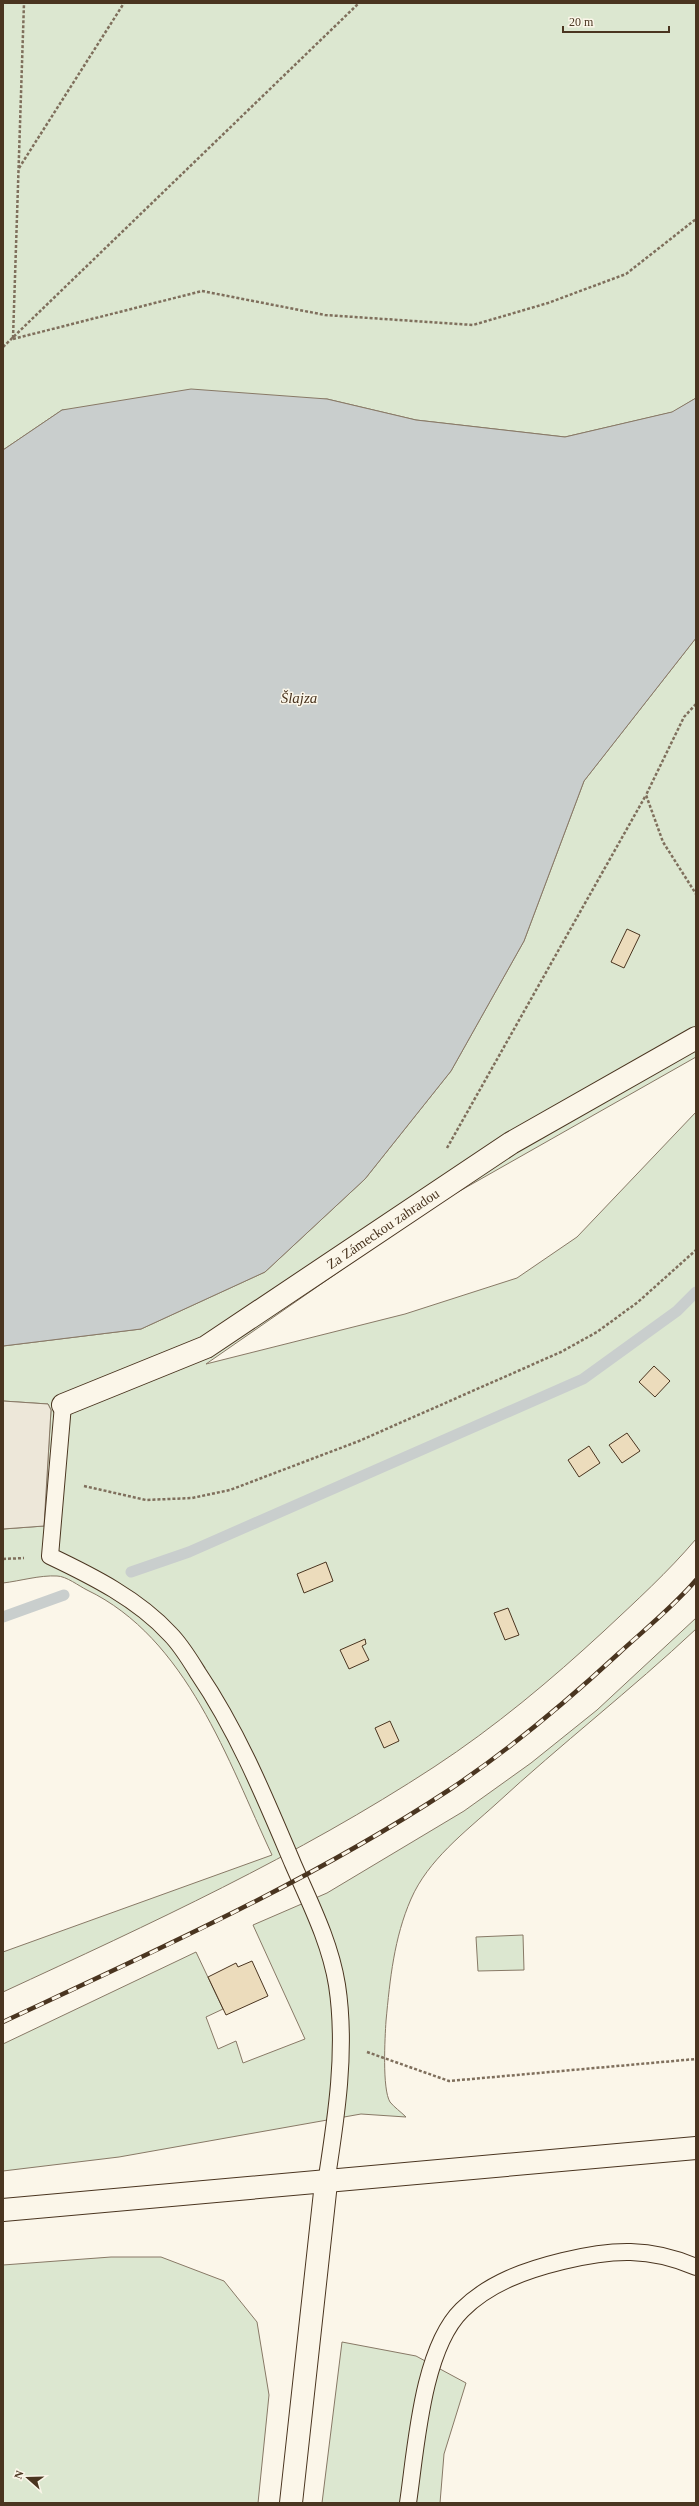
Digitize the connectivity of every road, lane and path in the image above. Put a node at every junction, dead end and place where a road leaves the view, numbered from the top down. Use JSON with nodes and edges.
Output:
{"nodes":[{"id":1,"x":24,"y":3,"type":"edge"},
{"id":2,"x":124,"y":3,"type":"edge"},
{"id":3,"x":359,"y":3,"type":"edge"},
{"id":4,"x":19,"y":169,"type":"junction"},
{"id":5,"x":696,"y":219,"type":"edge"},
{"id":6,"x":12,"y":339,"type":"junction"},
{"id":7,"x":3,"y":347,"type":"edge"},
{"id":8,"x":696,"y":704,"type":"edge"},
{"id":9,"x":646,"y":795,"type":"junction"},
{"id":10,"x":696,"y":894,"type":"edge"},
{"id":11,"x":696,"y":1038,"type":"edge"},
{"id":12,"x":444,"y":1155,"type":"dead end"},
{"id":13,"x":696,"y":1250,"type":"edge"},
{"id":14,"x":63,"y":1405,"type":"joint"},
{"id":15,"x":56,"y":1479,"type":"junction"},
{"id":16,"x":340,"y":2042,"type":"junction"},
{"id":17,"x":696,"y":2059,"type":"edge"},
{"id":18,"x":696,"y":2148,"type":"edge"},
{"id":19,"x":326,"y":2183,"type":"junction"},
{"id":20,"x":3,"y":2210,"type":"edge"},
{"id":21,"x":696,"y":2268,"type":"edge"},
{"id":22,"x":291,"y":2503,"type":"edge"},
{"id":23,"x":408,"y":2503,"type":"edge"}],
"edges":[{"from":1,"to":4,"type":"path"},
{"from":2,"to":4,"type":"path"},
{"from":3,"to":6,"type":"path"},
{"from":4,"to":6,"type":"path"},
{"from":5,"to":6,"type":"path"},
{"from":6,"to":7,"type":"path"},
{"from":8,"to":9,"type":"path"},
{"from":9,"to":10,"type":"path"},
{"from":9,"to":12,"type":"path"},
{"from":11,"to":14,"type":"main road","name":"Za Zámeckou zahradou"},
{"from":13,"to":15,"type":"path"},
{"from":14,"to":15,"type":"lane"},
{"from":15,"to":16,"type":"lane"},
{"from":16,"to":17,"type":"path"},
{"from":16,"to":19,"type":"lane"},
{"from":18,"to":19,"type":"main road"},
{"from":19,"to":20,"type":"main road"},
{"from":19,"to":22,"type":"main road"},
{"from":21,"to":23,"type":"lane"}]}
